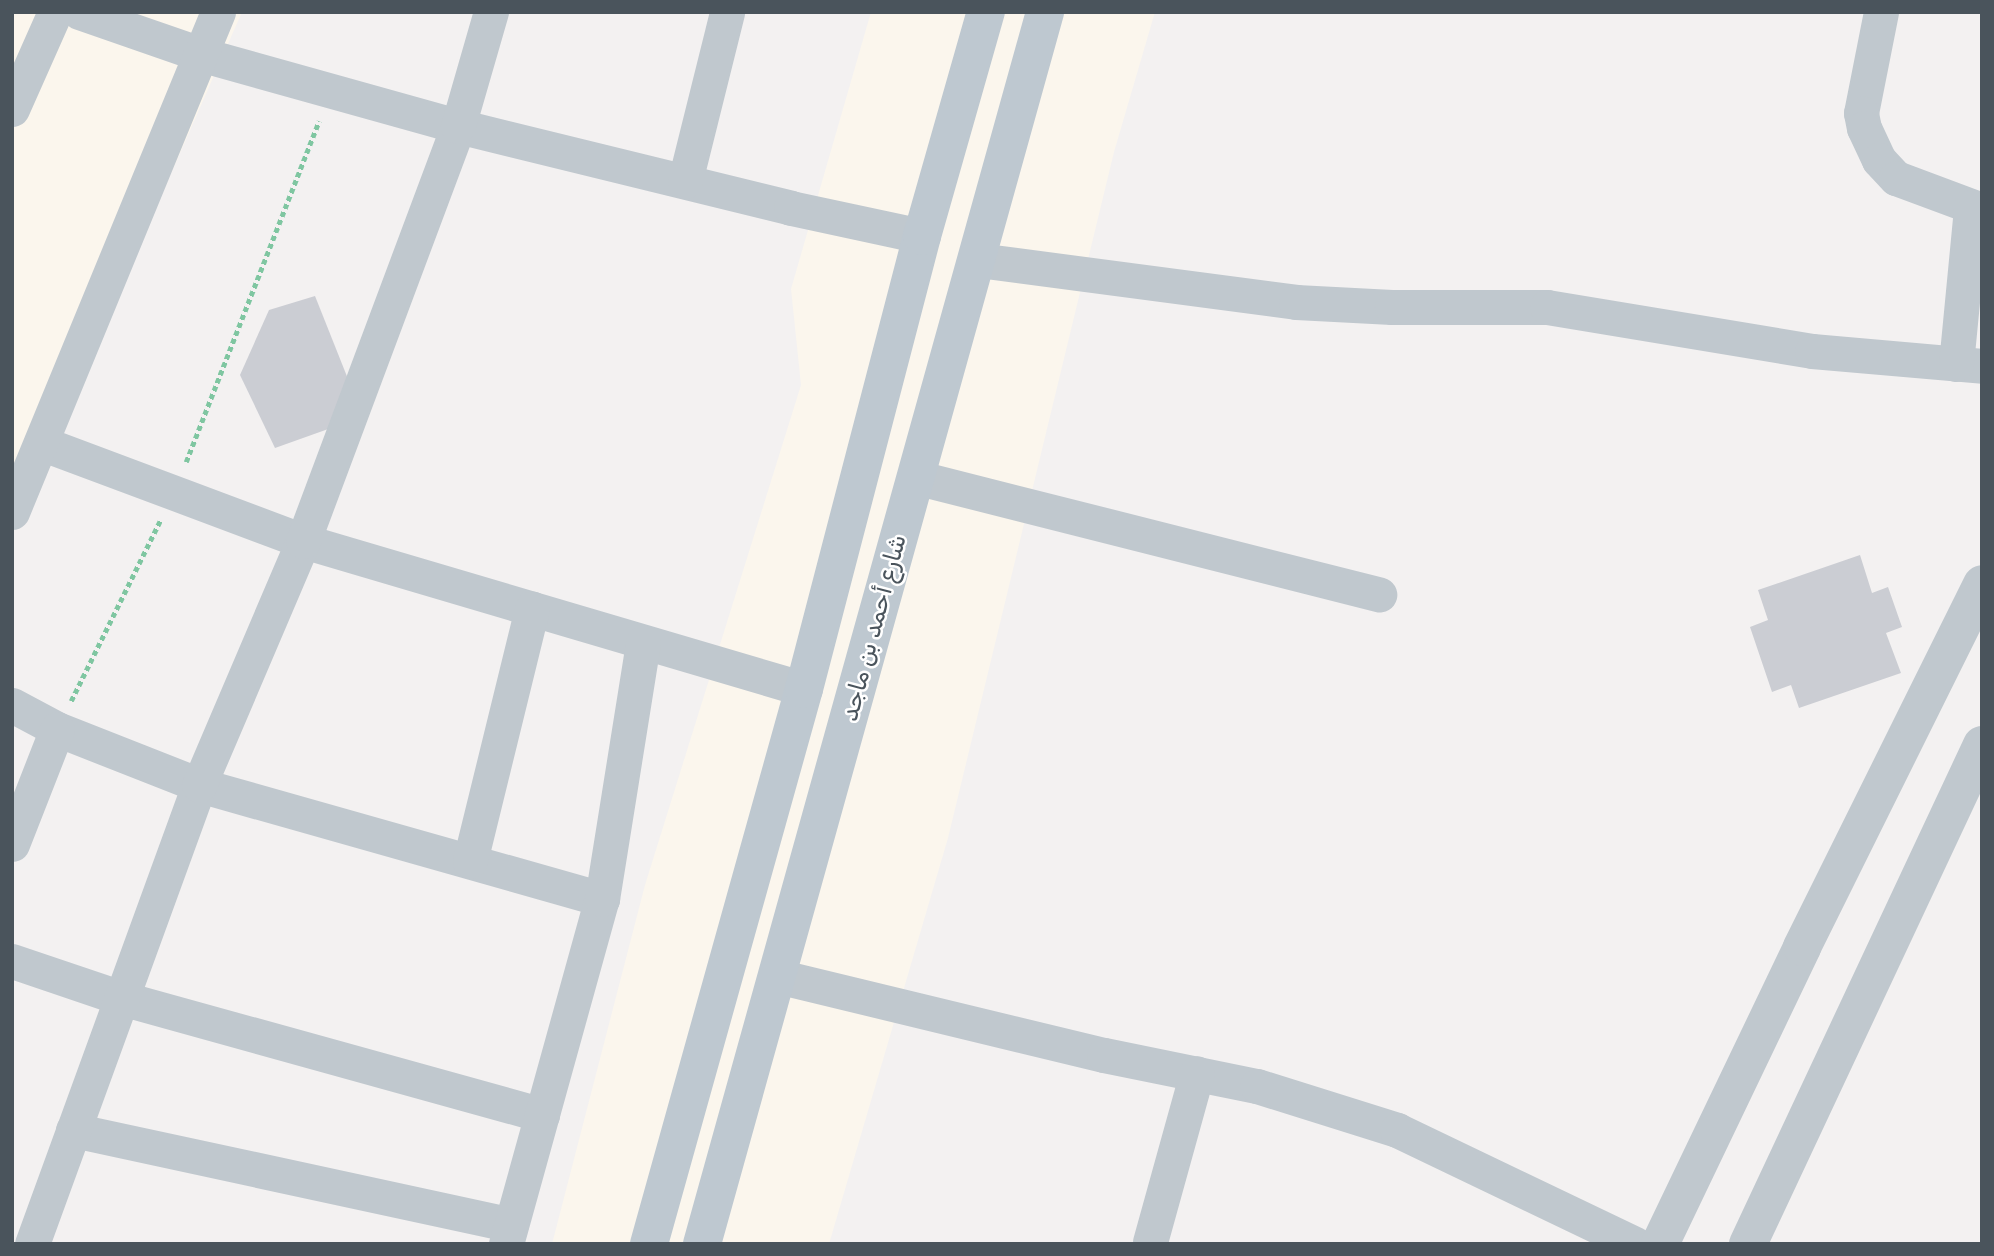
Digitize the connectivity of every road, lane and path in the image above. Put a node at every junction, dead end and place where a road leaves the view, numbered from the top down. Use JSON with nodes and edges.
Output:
{"nodes":[{"id":1,"x":55,"y":12,"type":"edge"},
{"id":2,"x":79,"y":12,"type":"edge"},
{"id":3,"x":218,"y":12,"type":"edge"},
{"id":4,"x":491,"y":12,"type":"edge"},
{"id":5,"x":727,"y":12,"type":"edge"},
{"id":6,"x":986,"y":12,"type":"edge"},
{"id":7,"x":1045,"y":12,"type":"edge"},
{"id":8,"x":1881,"y":12,"type":"edge"},
{"id":9,"x":203,"y":55,"type":"junction"},
{"id":10,"x":331,"y":91,"type":"junction"},
{"id":11,"x":15,"y":94,"type":"edge"},
{"id":12,"x":458,"y":127,"type":"junction"},
{"id":13,"x":685,"y":181,"type":"junction"},
{"id":14,"x":1976,"y":209,"type":"edge"},
{"id":15,"x":922,"y":236,"type":"junction"},
{"id":16,"x":978,"y":260,"type":"junction"},
{"id":17,"x":1969,"y":365,"type":"edge"},
{"id":18,"x":41,"y":443,"type":"junction"},
{"id":19,"x":915,"y":477,"type":"junction"},
{"id":20,"x":174,"y":493,"type":"junction"},
{"id":21,"x":12,"y":512,"type":"edge"},
{"id":22,"x":303,"y":541,"type":"junction"},
{"id":23,"x":1982,"y":584,"type":"edge"},
{"id":24,"x":1379,"y":594,"type":"dead end"},
{"id":25,"x":532,"y":609,"type":"junction"},
{"id":26,"x":643,"y":643,"type":"junction"},
{"id":27,"x":804,"y":689,"type":"junction"},
{"id":28,"x":12,"y":705,"type":"edge"},
{"id":29,"x":57,"y":729,"type":"junction"},
{"id":30,"x":1982,"y":745,"type":"edge"},
{"id":31,"x":199,"y":785,"type":"junction"},
{"id":32,"x":12,"y":845,"type":"edge"},
{"id":33,"x":470,"y":861,"type":"junction"},
{"id":34,"x":602,"y":899,"type":"junction"},
{"id":35,"x":12,"y":961,"type":"edge"},
{"id":36,"x":778,"y":976,"type":"junction"},
{"id":37,"x":121,"y":998,"type":"junction"},
{"id":38,"x":1197,"y":1073,"type":"junction"},
{"id":39,"x":542,"y":1115,"type":"junction"},
{"id":40,"x":73,"y":1130,"type":"junction"},
{"id":41,"x":509,"y":1234,"type":"edge"},
{"id":42,"x":1150,"y":1242,"type":"dead end"},
{"id":43,"x":32,"y":1244,"type":"edge"},
{"id":44,"x":649,"y":1244,"type":"edge"},
{"id":45,"x":702,"y":1244,"type":"edge"},
{"id":46,"x":1635,"y":1244,"type":"edge"},
{"id":47,"x":1660,"y":1244,"type":"edge"},
{"id":48,"x":1748,"y":1244,"type":"edge"}],
"edges":[{"from":1,"to":11,"type":"street"},
{"from":2,"to":9,"type":"street"},
{"from":3,"to":9,"type":"street"},
{"from":4,"to":12,"type":"street"},
{"from":5,"to":13,"type":"street"},
{"from":6,"to":15,"type":"main road"},
{"from":7,"to":16,"type":"main road","name":"شارع أحمد بن ماجد"},
{"from":8,"to":14,"type":"street"},
{"from":9,"to":10,"type":"street"},
{"from":9,"to":18,"type":"street"},
{"from":10,"to":12,"type":"street"},
{"from":10,"to":20,"type":"path"},
{"from":12,"to":13,"type":"street"},
{"from":12,"to":22,"type":"street"},
{"from":13,"to":15,"type":"street"},
{"from":14,"to":17,"type":"street"},
{"from":15,"to":27,"type":"main road"},
{"from":16,"to":17,"type":"street"},
{"from":16,"to":19,"type":"main road","name":"شارع أحمد بن ماجد"},
{"from":18,"to":20,"type":"street"},
{"from":18,"to":21,"type":"street"},
{"from":19,"to":24,"type":"street"},
{"from":19,"to":36,"type":"main road","name":"شارع أحمد بن ماجد"},
{"from":20,"to":22,"type":"street"},
{"from":20,"to":29,"type":"path"},
{"from":22,"to":25,"type":"street"},
{"from":22,"to":31,"type":"street"},
{"from":23,"to":47,"type":"street"},
{"from":25,"to":26,"type":"street"},
{"from":25,"to":33,"type":"street"},
{"from":26,"to":27,"type":"street"},
{"from":26,"to":34,"type":"street"},
{"from":27,"to":44,"type":"main road"},
{"from":28,"to":29,"type":"street"},
{"from":29,"to":31,"type":"street"},
{"from":29,"to":32,"type":"street"},
{"from":30,"to":48,"type":"street"},
{"from":31,"to":33,"type":"street"},
{"from":31,"to":37,"type":"street"},
{"from":33,"to":34,"type":"street"},
{"from":34,"to":39,"type":"street"},
{"from":35,"to":37,"type":"street"},
{"from":36,"to":38,"type":"street"},
{"from":36,"to":45,"type":"main road","name":"شارع أحمد بن ماجد"},
{"from":37,"to":39,"type":"street"},
{"from":37,"to":40,"type":"street"},
{"from":38,"to":42,"type":"street"},
{"from":38,"to":46,"type":"street"},
{"from":39,"to":41,"type":"street"},
{"from":40,"to":41,"type":"street"},
{"from":40,"to":43,"type":"street"}]}
